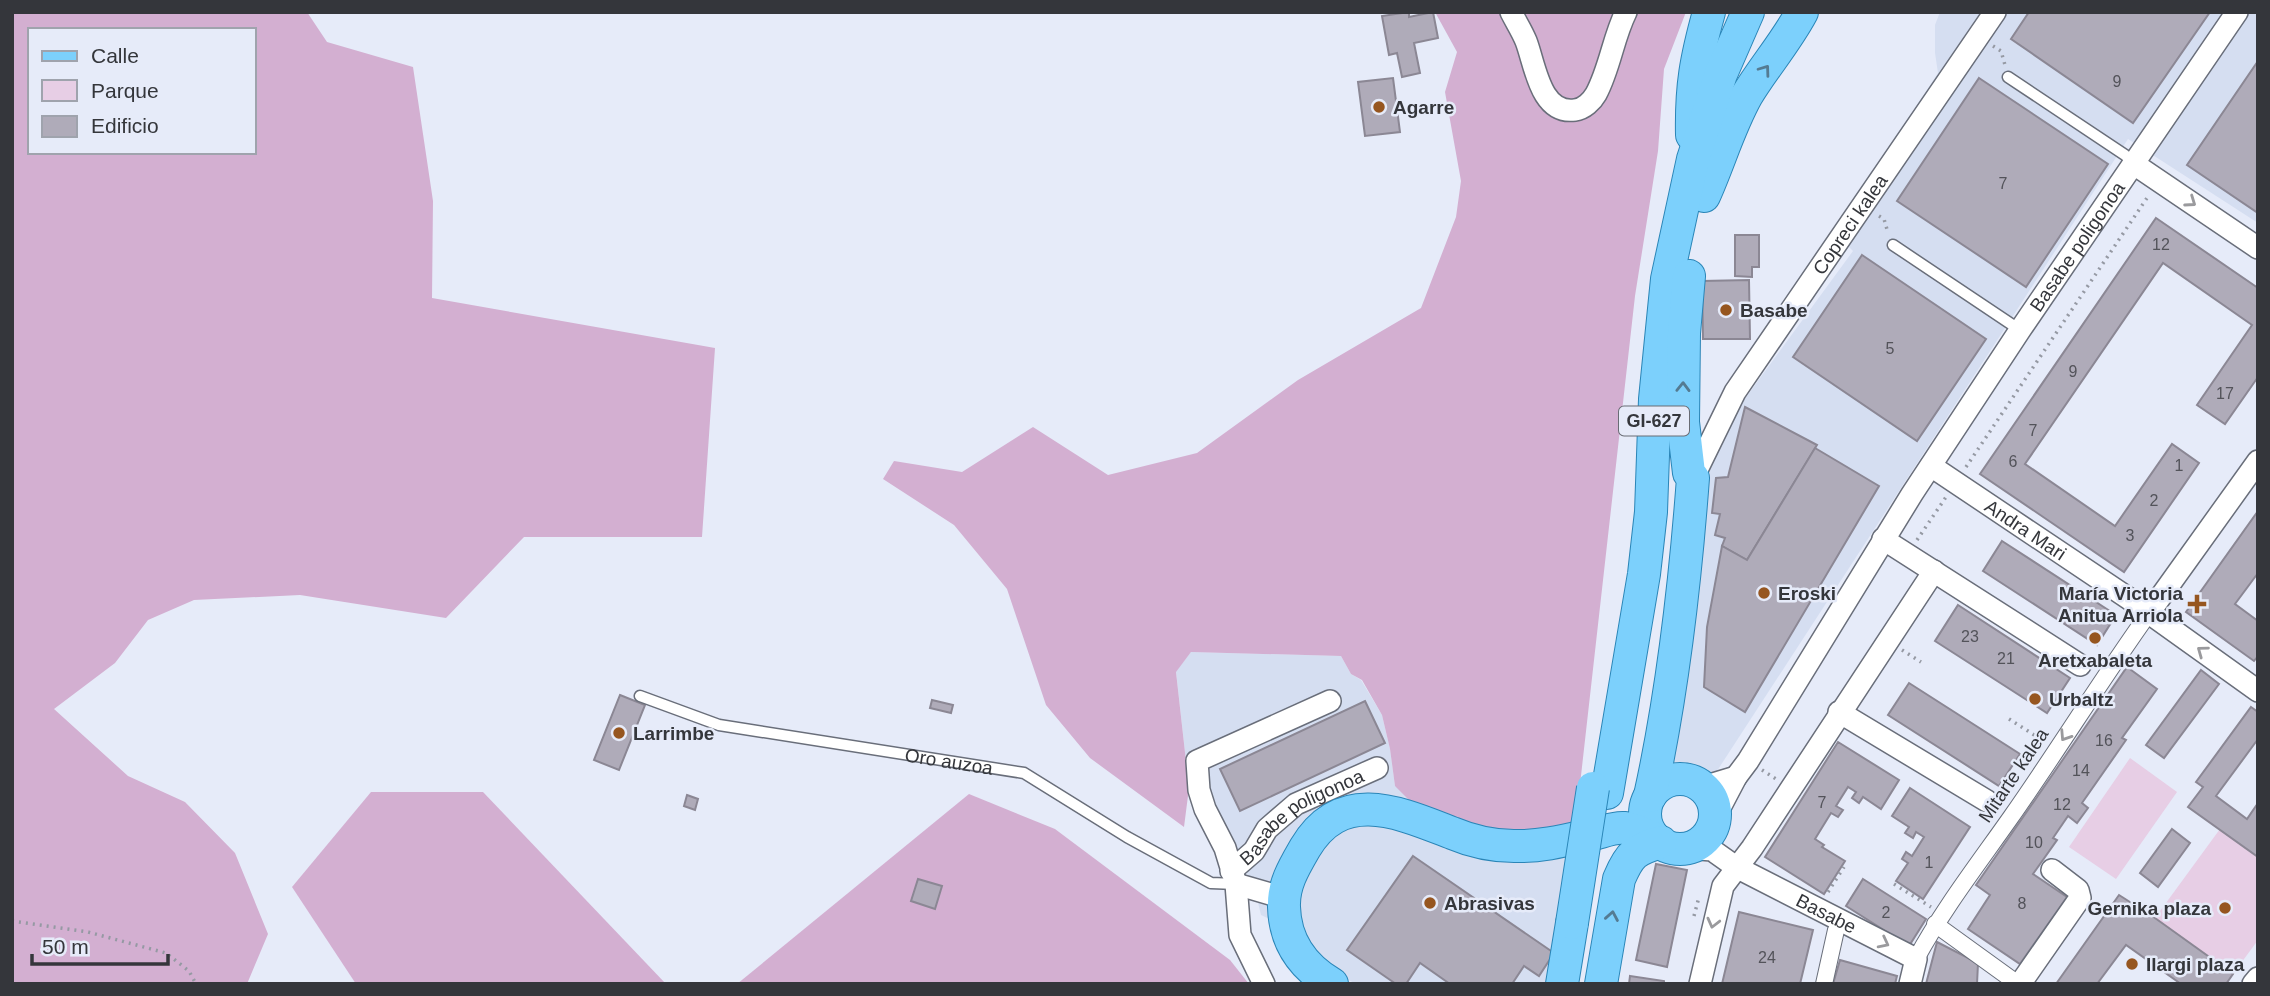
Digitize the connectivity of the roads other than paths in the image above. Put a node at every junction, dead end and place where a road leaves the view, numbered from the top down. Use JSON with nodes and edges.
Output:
{"nodes":[{"id":1,"x":1511,"y":12,"type":"edge"},
{"id":2,"x":1626,"y":12,"type":"edge"},
{"id":3,"x":1709,"y":12,"type":"edge"},
{"id":4,"x":1802,"y":12,"type":"edge"},
{"id":5,"x":1995,"y":12,"type":"edge"},
{"id":6,"x":2237,"y":12,"type":"edge"},
{"id":7,"x":1745,"y":19,"type":"edge"},
{"id":8,"x":2008,"y":77,"type":"road end"},
{"id":9,"x":1693,"y":159,"type":"junction"},
{"id":10,"x":2134,"y":164,"type":"junction"},
{"id":11,"x":1704,"y":197,"type":"junction"},
{"id":12,"x":1893,"y":245,"type":"road end"},
{"id":13,"x":2258,"y":248,"type":"edge"},
{"id":14,"x":2020,"y":330,"type":"junction"},
{"id":15,"x":2258,"y":461,"type":"edge"},
{"id":16,"x":1930,"y":466,"type":"junction"},
{"id":17,"x":1693,"y":478,"type":"junction"},
{"id":18,"x":1883,"y":539,"type":"junction"},
{"id":19,"x":1934,"y":571,"type":"junction"},
{"id":20,"x":2150,"y":613,"type":"junction"},
{"id":21,"x":2080,"y":665,"type":"joint"},
{"id":22,"x":2102,"y":678,"type":"junction"},
{"id":23,"x":2258,"y":691,"type":"edge"},
{"id":24,"x":640,"y":696,"type":"dead end"},
{"id":25,"x":1330,"y":701,"type":"dead end"},
{"id":26,"x":1839,"y":712,"type":"junction"},
{"id":27,"x":1662,"y":740,"type":"junction"},
{"id":28,"x":1377,"y":768,"type":"dead end"},
{"id":29,"x":1736,"y":777,"type":"junction"},
{"id":30,"x":1690,"y":783,"type":"junction"},
{"id":31,"x":1648,"y":800,"type":"junction"},
{"id":32,"x":1987,"y":801,"type":"joint"},
{"id":33,"x":2012,"y":816,"type":"junction"},
{"id":34,"x":1622,"y":828,"type":"junction"},
{"id":35,"x":1690,"y":838,"type":"junction"},
{"id":36,"x":1736,"y":867,"type":"junction"},
{"id":37,"x":2052,"y":870,"type":"dead end"},
{"id":38,"x":1234,"y":877,"type":"junction"},
{"id":39,"x":1284,"y":898,"type":"junction"},
{"id":40,"x":1580,"y":924,"type":"junction"},
{"id":41,"x":1935,"y":925,"type":"junction"},
{"id":42,"x":1836,"y":930,"type":"dead end"},
{"id":43,"x":1916,"y":959,"type":"junction"},
{"id":44,"x":2258,"y":978,"type":"edge"},
{"id":45,"x":1264,"y":984,"type":"edge"},
{"id":46,"x":1332,"y":984,"type":"edge"},
{"id":47,"x":1562,"y":984,"type":"edge"},
{"id":48,"x":1578,"y":984,"type":"edge"},
{"id":49,"x":1601,"y":984,"type":"edge"},
{"id":50,"x":1700,"y":984,"type":"edge"},
{"id":51,"x":1824,"y":984,"type":"edge"},
{"id":52,"x":1910,"y":984,"type":"edge"},
{"id":53,"x":2019,"y":984,"type":"edge"},
{"id":54,"x":2253,"y":984,"type":"edge"}],
"edges":[{"from":1,"to":2,"type":"street"},
{"from":3,"to":9,"type":"main road","number":"GI-627"},
{"from":11,"to":4,"type":"main road","number":"GI-627","one_way":true},
{"from":5,"to":17,"type":"street","name":"Copreci kalea"},
{"from":6,"to":10,"type":"street","name":"Basabe poligonoa"},
{"from":7,"to":9,"type":"main road","number":"GI-627"},
{"from":7,"to":11,"type":"main road","number":"GI-627"},
{"from":8,"to":10,"type":"lane","name":"Basabe poligonoa"},
{"from":9,"to":40,"type":"main road","number":"GI-627"},
{"from":10,"to":13,"type":"street","name":"Basabe poligonoa","one_way":true},
{"from":10,"to":14,"type":"street","name":"Basabe poligonoa"},
{"from":17,"to":11,"type":"main road","number":"GI-627","one_way":true},
{"from":12,"to":14,"type":"lane","name":"Basabe poligonoa"},
{"from":14,"to":16,"type":"street","name":"Basabe poligonoa"},
{"from":15,"to":20,"type":"street"},
{"from":16,"to":18,"type":"street","name":"Basabe poligonoa"},
{"from":16,"to":20,"type":"street","name":"Andra Mari"},
{"from":17,"to":27,"type":"main road","number":"GI-627"},
{"from":18,"to":19,"type":"street"},
{"from":18,"to":29,"type":"street","name":"Basabe poligonoa"},
{"from":19,"to":21,"type":"street"},
{"from":19,"to":26,"type":"street"},
{"from":20,"to":22,"type":"street","name":"Mitarte kalea"},
{"from":23,"to":20,"type":"street","name":"Andra Mari","one_way":true},
{"from":21,"to":22,"type":"street"},
{"from":22,"to":33,"type":"street","name":"Mitarte kalea","one_way":true},
{"from":24,"to":38,"type":"lane","name":"Oro auzoa"},
{"from":25,"to":38,"type":"street","name":"Basabe poligonoa"},
{"from":26,"to":32,"type":"street"},
{"from":26,"to":36,"type":"street"},
{"from":27,"to":30,"type":"main road"},
{"from":27,"to":31,"type":"main road","number":"GI-627"},
{"from":28,"to":38,"type":"street","name":"Basabe poligonoa"},
{"from":29,"to":30,"type":"street"},
{"from":29,"to":35,"type":"street","name":"Basabe poligonoa"},
{"from":30,"to":31,"type":"main road"},
{"from":30,"to":35,"type":"main road"},
{"from":31,"to":34,"type":"main road"},
{"from":31,"to":35,"type":"main road","number":"GI-627"},
{"from":32,"to":33,"type":"street"},
{"from":33,"to":41,"type":"street","name":"Mitarte kalea"},
{"from":34,"to":35,"type":"main road"},
{"from":34,"to":39,"type":"main road"},
{"from":35,"to":36,"type":"street","name":"Basabe"},
{"from":49,"to":35,"type":"main road","one_way":true},
{"from":36,"to":43,"type":"street","name":"Basabe","one_way":true},
{"from":36,"to":50,"type":"street","one_way":true},
{"from":37,"to":53,"type":"street"},
{"from":38,"to":39,"type":"street","name":"Oro auzoa"},
{"from":38,"to":45,"type":"street"},
{"from":39,"to":46,"type":"main road"},
{"from":40,"to":47,"type":"main road","number":"GI-627"},
{"from":40,"to":48,"type":"main road","number":"GI-627"},
{"from":41,"to":43,"type":"street","name":"Mitarte kalea"},
{"from":41,"to":53,"type":"street"},
{"from":42,"to":51,"type":"street"},
{"from":43,"to":52,"type":"street"},
{"from":44,"to":54,"type":"street"}]}
